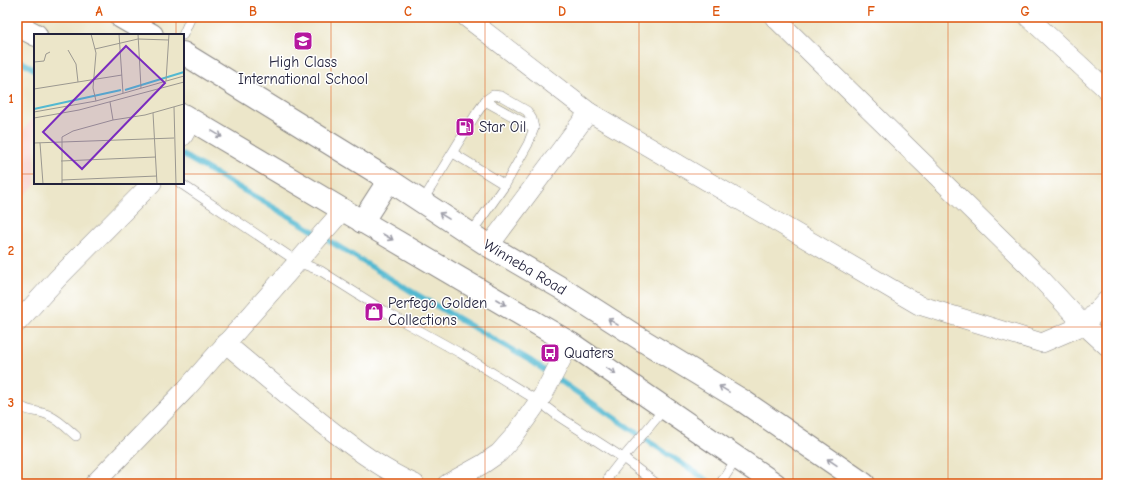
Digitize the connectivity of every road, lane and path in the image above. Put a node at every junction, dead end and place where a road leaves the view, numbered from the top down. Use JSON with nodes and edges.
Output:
{"nodes":[{"id":1,"x":120,"y":17,"type":"edge"},
{"id":2,"x":191,"y":17,"type":"edge"},
{"id":3,"x":466,"y":17,"type":"edge"},
{"id":4,"x":774,"y":17,"type":"edge"},
{"id":5,"x":1028,"y":17,"type":"edge"},
{"id":6,"x":17,"y":25,"type":"edge"},
{"id":7,"x":34,"y":34,"type":"edge"},
{"id":8,"x":150,"y":34,"type":"edge"},
{"id":9,"x":183,"y":34,"type":"edge"},
{"id":10,"x":184,"y":53,"type":"edge"},
{"id":11,"x":1107,"y":90,"type":"edge"},
{"id":12,"x":589,"y":112,"type":"junction"},
{"id":13,"x":186,"y":123,"type":"edge"},
{"id":14,"x":453,"y":153,"type":"junction"},
{"id":15,"x":389,"y":180,"type":"junction"},
{"id":16,"x":151,"y":184,"type":"edge"},
{"id":17,"x":181,"y":184,"type":"edge"},
{"id":18,"x":505,"y":185,"type":"junction"},
{"id":19,"x":422,"y":202,"type":"junction"},
{"id":20,"x":343,"y":210,"type":"junction"},
{"id":21,"x":362,"y":222,"type":"junction"},
{"id":22,"x":471,"y":233,"type":"junction"},
{"id":23,"x":488,"y":246,"type":"junction"},
{"id":24,"x":298,"y":262,"type":"junction"},
{"id":25,"x":1107,"y":300,"type":"edge"},
{"id":26,"x":17,"y":323,"type":"edge"},
{"id":27,"x":1084,"y":324,"type":"junction"},
{"id":28,"x":225,"y":343,"type":"junction"},
{"id":29,"x":570,"y":343,"type":"junction"},
{"id":30,"x":1107,"y":346,"type":"edge"},
{"id":31,"x":538,"y":401,"type":"junction"},
{"id":32,"x":17,"y":403,"type":"edge"},
{"id":33,"x":665,"y":408,"type":"junction"},
{"id":34,"x":76,"y":436,"type":"dead end"},
{"id":35,"x":623,"y":458,"type":"junction"},
{"id":36,"x":737,"y":458,"type":"junction"},
{"id":37,"x":94,"y":484,"type":"edge"},
{"id":38,"x":415,"y":484,"type":"edge"},
{"id":39,"x":447,"y":484,"type":"edge"},
{"id":40,"x":607,"y":484,"type":"edge"},
{"id":41,"x":657,"y":484,"type":"edge"},
{"id":42,"x":720,"y":484,"type":"edge"},
{"id":43,"x":775,"y":484,"type":"edge"},
{"id":44,"x":864,"y":484,"type":"edge"}],
"edges":[{"from":1,"to":8,"type":"highway"},
{"from":2,"to":9,"type":"lane"},
{"from":3,"to":12,"type":"street"},
{"from":4,"to":27,"type":"street"},
{"from":5,"to":11,"type":"street"},
{"from":6,"to":7,"type":"highway"},
{"from":10,"to":15,"type":"highway","name":"Winneba Road"},
{"from":12,"to":23,"type":"street"},
{"from":12,"to":27,"type":"street"},
{"from":13,"to":20,"type":"highway","one_way":true},
{"from":14,"to":18,"type":"lane"},
{"from":14,"to":18,"type":"lane"},
{"from":14,"to":19,"type":"lane"},
{"from":15,"to":19,"type":"highway","name":"Winneba Road"},
{"from":15,"to":21,"type":"highway"},
{"from":16,"to":26,"type":"street"},
{"from":17,"to":24,"type":"lane"},
{"from":18,"to":22,"type":"lane"},
{"from":22,"to":19,"type":"highway","name":"Winneba Road","one_way":true},
{"from":20,"to":21,"type":"highway"},
{"from":20,"to":24,"type":"street"},
{"from":21,"to":29,"type":"highway","one_way":true},
{"from":22,"to":23,"type":"highway","name":"Winneba Road"},
{"from":44,"to":23,"type":"highway","name":"Winneba Road","one_way":true},
{"from":24,"to":28,"type":"street"},
{"from":24,"to":31,"type":"lane"},
{"from":25,"to":27,"type":"street"},
{"from":27,"to":30,"type":"street"},
{"from":28,"to":37,"type":"street"},
{"from":28,"to":38,"type":"street"},
{"from":29,"to":31,"type":"street"},
{"from":29,"to":33,"type":"highway","one_way":true},
{"from":31,"to":35,"type":"lane"},
{"from":31,"to":39,"type":"street"},
{"from":32,"to":34,"type":"lane"},
{"from":33,"to":35,"type":"lane"},
{"from":33,"to":36,"type":"highway"},
{"from":35,"to":40,"type":"lane"},
{"from":35,"to":41,"type":"lane"},
{"from":36,"to":42,"type":"lane"},
{"from":36,"to":43,"type":"highway"}]}
